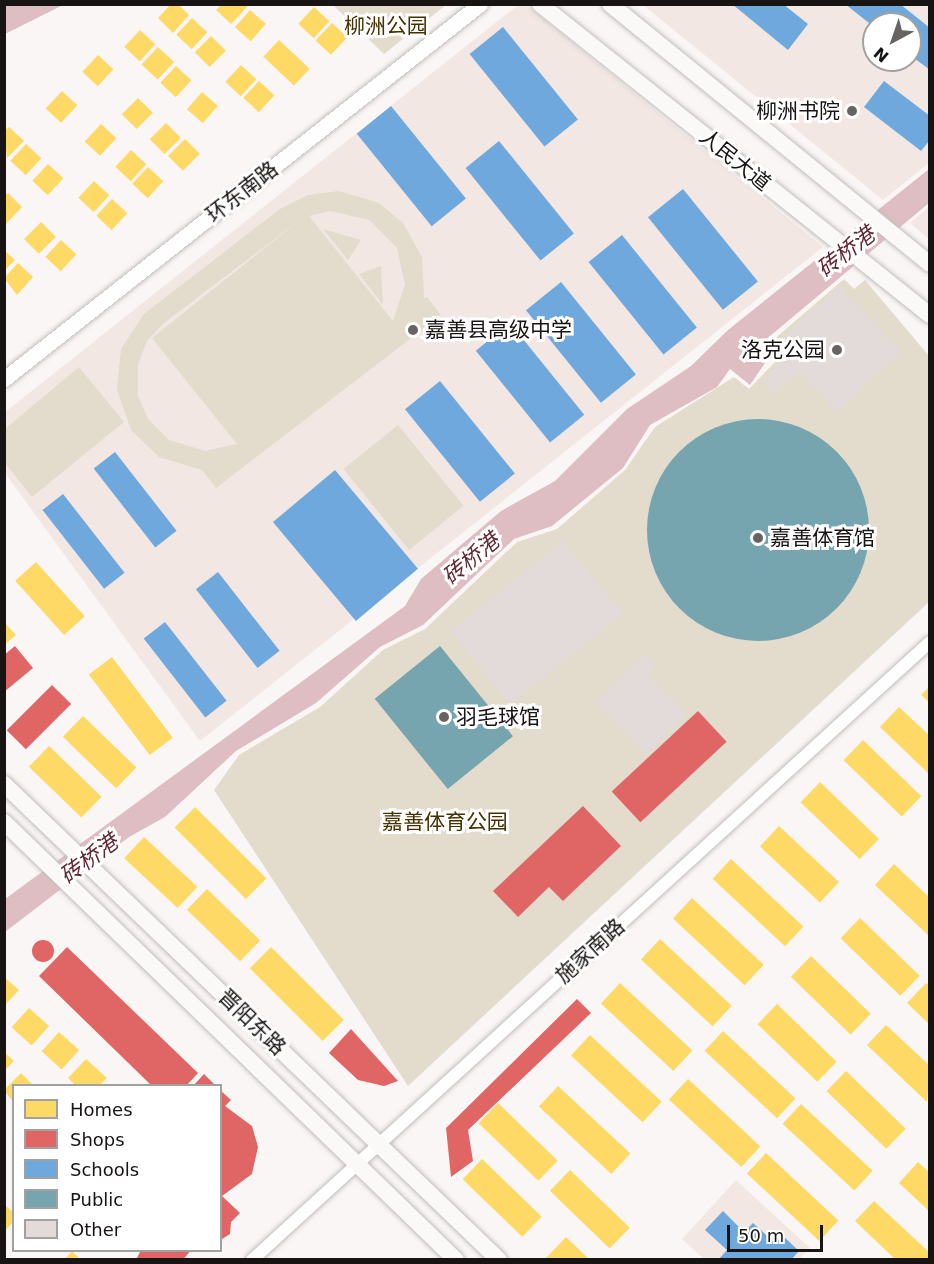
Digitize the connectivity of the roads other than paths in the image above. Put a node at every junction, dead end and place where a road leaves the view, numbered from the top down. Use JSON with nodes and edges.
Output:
{"nodes":[{"id":1,"x":480,"y":4,"type":"edge"},
{"id":2,"x":540,"y":4,"type":"edge"},
{"id":3,"x":610,"y":4,"type":"edge"},
{"id":4,"x":924,"y":260,"type":"edge"},
{"id":5,"x":930,"y":315,"type":"edge"},
{"id":6,"x":4,"y":379,"type":"edge"},
{"id":7,"x":930,"y":642,"type":"edge"},
{"id":8,"x":4,"y":784,"type":"edge"},
{"id":9,"x":4,"y":822,"type":"edge"},
{"id":10,"x":378,"y":1143,"type":"junction"},
{"id":11,"x":357,"y":1162,"type":"junction"},
{"id":12,"x":252,"y":1260,"type":"edge"},
{"id":13,"x":456,"y":1260,"type":"edge"},
{"id":14,"x":499,"y":1260,"type":"edge"}],
"edges":[{"from":1,"to":6,"type":"street","name":"环东南路"},
{"from":2,"to":5,"type":"main road","name":"人民大道"},
{"from":3,"to":4,"type":"main road","name":"人民大道"},
{"from":7,"to":10,"type":"street","name":"施家南路"},
{"from":8,"to":10,"type":"main road","name":"晋阳东路"},
{"from":9,"to":11,"type":"main road","name":"晋阳东路"},
{"from":10,"to":11,"type":"street","name":"施家南路"},
{"from":10,"to":14,"type":"main road","name":"晋阳东路"},
{"from":11,"to":12,"type":"street","name":"施家南路"},
{"from":11,"to":13,"type":"main road","name":"晋阳东路"}]}
